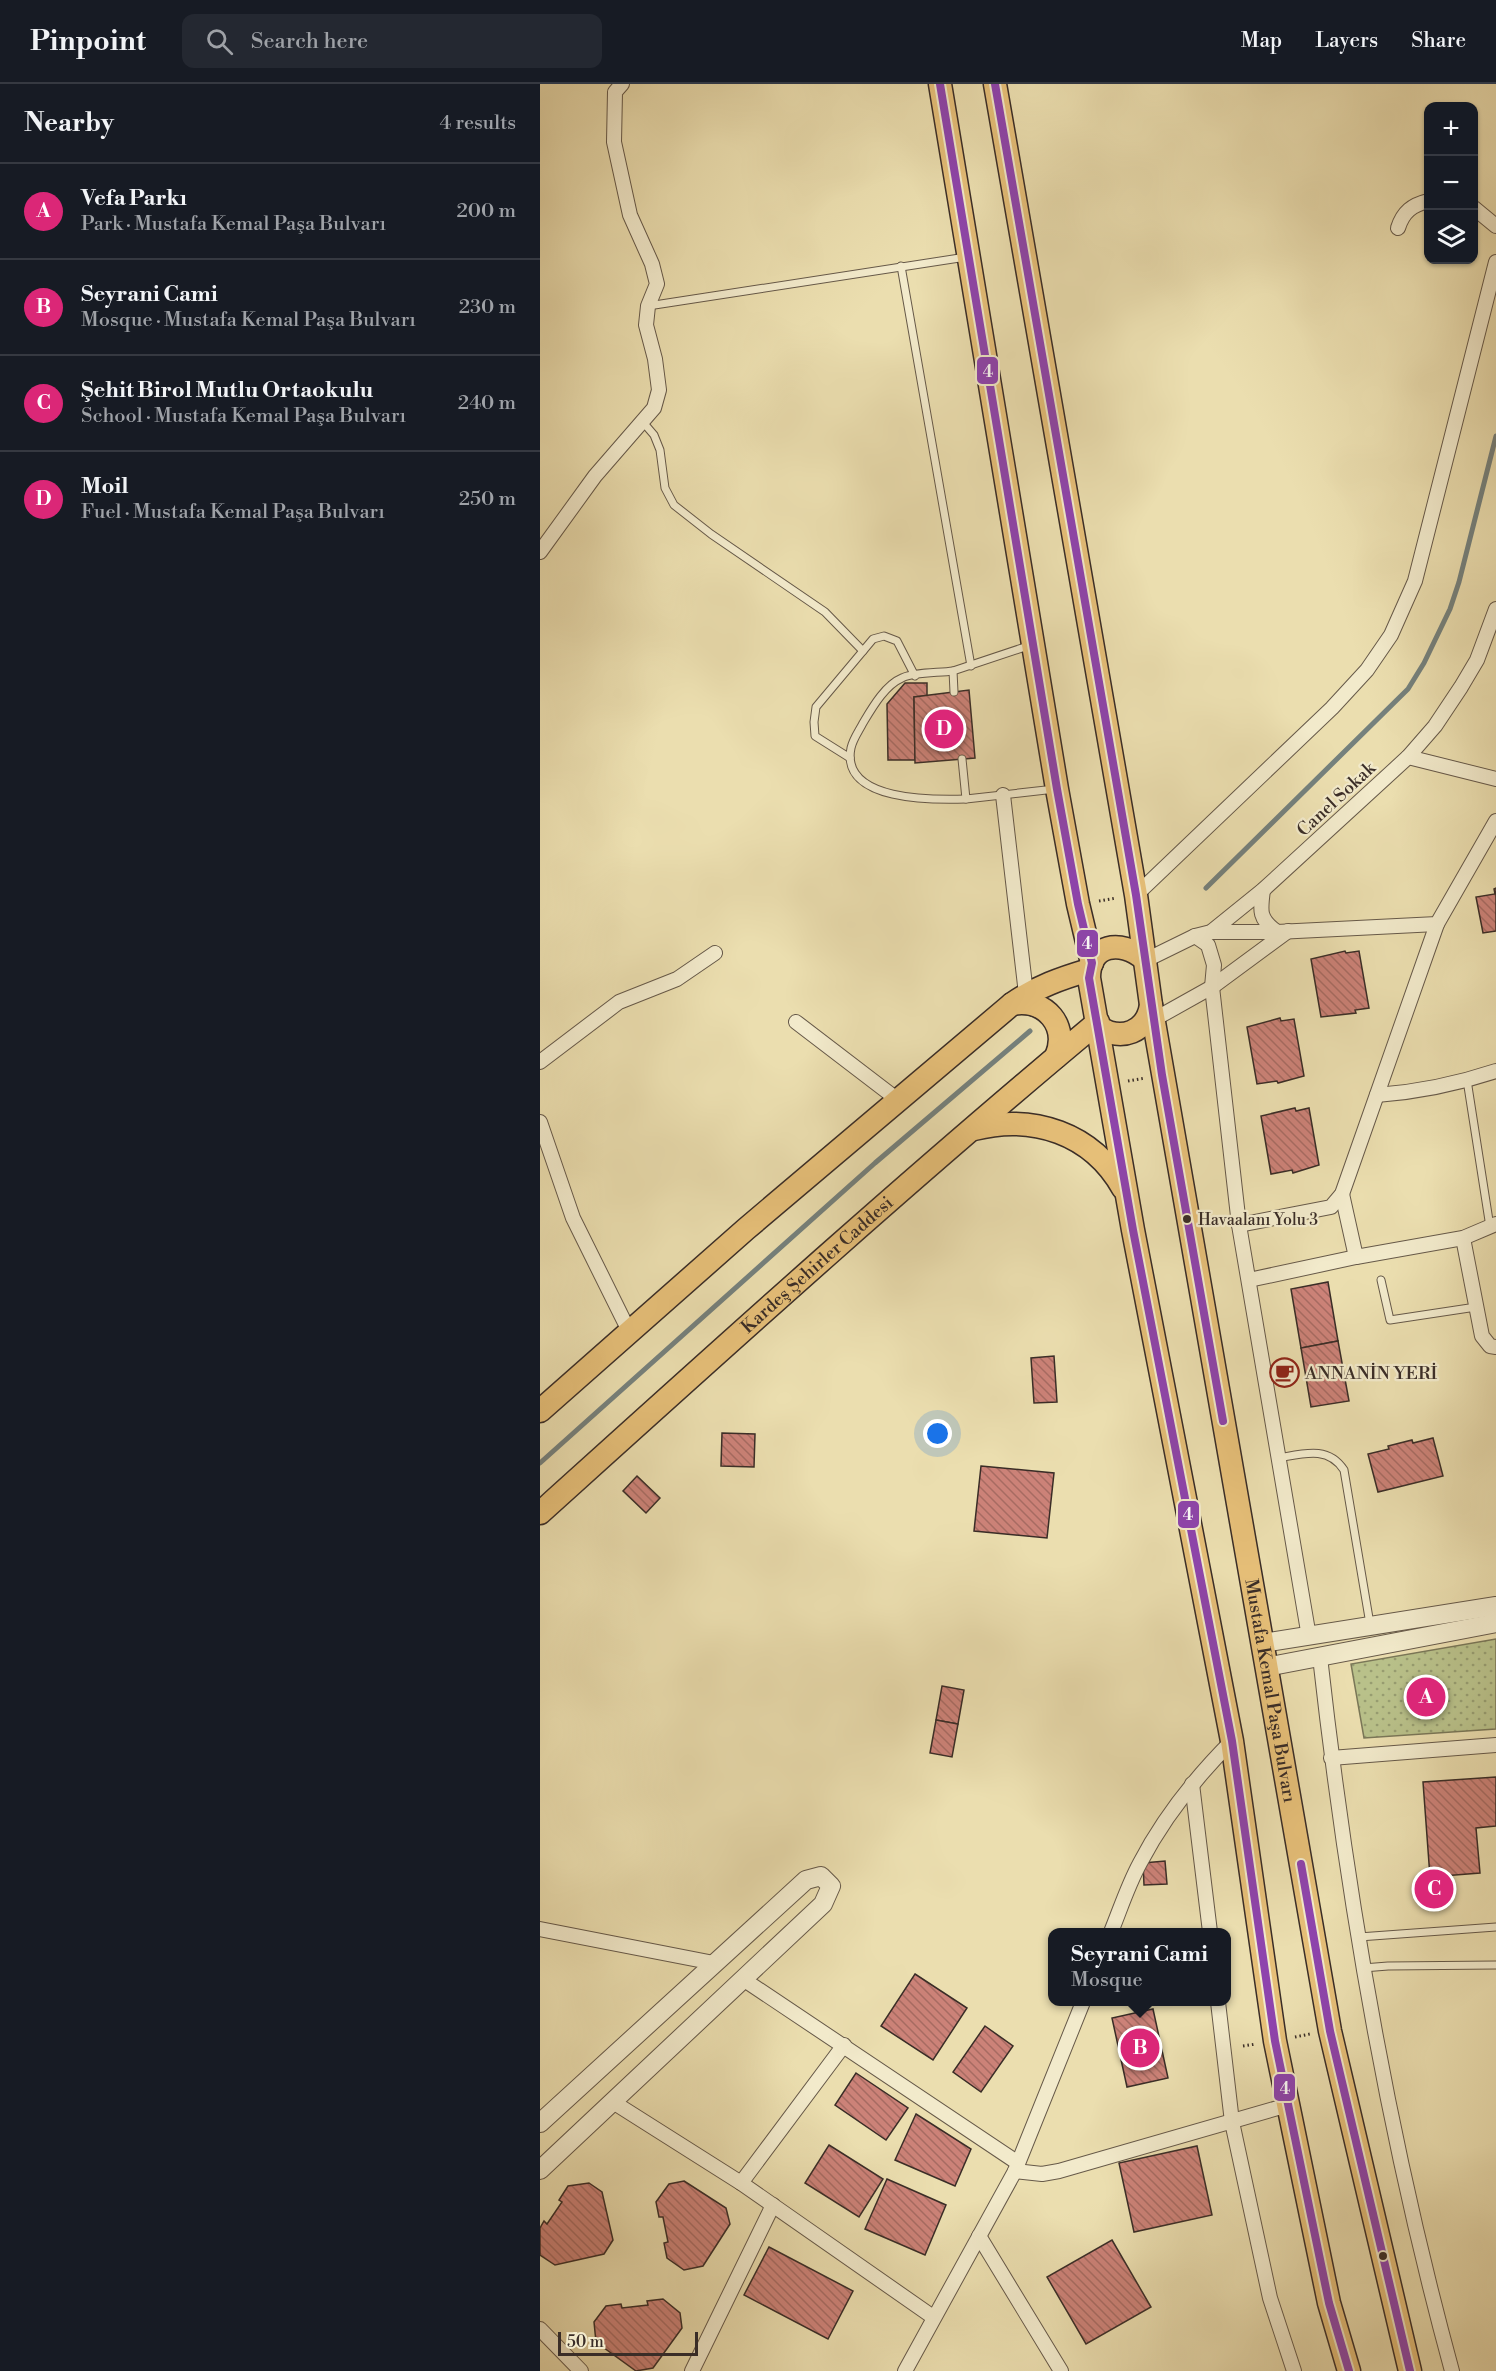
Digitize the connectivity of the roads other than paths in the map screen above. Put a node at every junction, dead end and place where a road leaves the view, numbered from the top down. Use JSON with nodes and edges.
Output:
{"nodes":[{"id":1,"x":622,"y":84,"type":"edge"},
{"id":2,"x":940,"y":84,"type":"edge"},
{"id":3,"x":995,"y":84,"type":"edge"},
{"id":4,"x":1424,"y":202,"type":"edge"},
{"id":5,"x":1476,"y":210,"type":"edge"},
{"id":6,"x":1496,"y":226,"type":"edge"},
{"id":7,"x":1398,"y":228,"type":"dead end"},
{"id":8,"x":968,"y":257,"type":"junction"},
{"id":9,"x":1496,"y":262,"type":"edge"},
{"id":10,"x":901,"y":266,"type":"junction"},
{"id":11,"x":648,"y":306,"type":"junction"},
{"id":12,"x":642,"y":421,"type":"junction"},
{"id":13,"x":540,"y":552,"type":"edge"},
{"id":14,"x":1496,"y":609,"type":"edge"},
{"id":15,"x":1033,"y":645,"type":"junction"},
{"id":16,"x":862,"y":651,"type":"junction"},
{"id":17,"x":971,"y":666,"type":"junction"},
{"id":18,"x":952,"y":671,"type":"junction"},
{"id":19,"x":915,"y":676,"type":"junction"},
{"id":20,"x":954,"y":692,"type":"dead end"},
{"id":21,"x":1408,"y":757,"type":"junction"},
{"id":22,"x":850,"y":758,"type":"junction"},
{"id":23,"x":962,"y":759,"type":"dead end"},
{"id":24,"x":1496,"y":779,"type":"edge"},
{"id":25,"x":1057,"y":789,"type":"junction"},
{"id":26,"x":1003,"y":795,"type":"junction"},
{"id":27,"x":966,"y":799,"type":"junction"},
{"id":28,"x":1496,"y":821,"type":"edge"},
{"id":29,"x":1263,"y":890,"type":"junction"},
{"id":30,"x":1136,"y":895,"type":"junction"},
{"id":31,"x":1437,"y":924,"type":"junction"},
{"id":32,"x":1283,"y":931,"type":"junction"},
{"id":33,"x":1211,"y":932,"type":"junction"},
{"id":34,"x":1196,"y":936,"type":"junction"},
{"id":35,"x":715,"y":953,"type":"dead end"},
{"id":36,"x":1144,"y":960,"type":"junction"},
{"id":37,"x":1090,"y":967,"type":"junction"},
{"id":38,"x":1212,"y":987,"type":"junction"},
{"id":39,"x":1019,"y":999,"type":"junction"},
{"id":40,"x":1152,"y":1013,"type":"junction"},
{"id":41,"x":796,"y":1022,"type":"dead end"},
{"id":42,"x":1098,"y":1025,"type":"junction"},
{"id":43,"x":1056,"y":1057,"type":"junction"},
{"id":44,"x":540,"y":1062,"type":"edge"},
{"id":45,"x":1496,"y":1071,"type":"edge"},
{"id":46,"x":1467,"y":1080,"type":"junction"},
{"id":47,"x":1377,"y":1095,"type":"junction"},
{"id":48,"x":898,"y":1100,"type":"junction"},
{"id":49,"x":540,"y":1122,"type":"edge"},
{"id":50,"x":973,"y":1129,"type":"junction"},
{"id":51,"x":1126,"y":1193,"type":"junction"},
{"id":52,"x":1342,"y":1194,"type":"junction"},
{"id":53,"x":1239,"y":1226,"type":"junction"},
{"id":54,"x":1493,"y":1226,"type":"edge"},
{"id":55,"x":1462,"y":1238,"type":"junction"},
{"id":56,"x":1356,"y":1257,"type":"junction"},
{"id":57,"x":1249,"y":1280,"type":"junction"},
{"id":58,"x":1381,"y":1280,"type":"dead end"},
{"id":59,"x":1476,"y":1307,"type":"junction"},
{"id":60,"x":629,"y":1331,"type":"junction"},
{"id":61,"x":1496,"y":1347,"type":"edge"},
{"id":62,"x":540,"y":1411,"type":"edge"},
{"id":63,"x":1278,"y":1458,"type":"junction"},
{"id":64,"x":540,"y":1513,"type":"edge"},
{"id":65,"x":1496,"y":1606,"type":"edge"},
{"id":66,"x":1496,"y":1623,"type":"edge"},
{"id":67,"x":1370,"y":1626,"type":"junction"},
{"id":68,"x":1309,"y":1636,"type":"junction"},
{"id":69,"x":1263,"y":1643,"type":"junction"},
{"id":70,"x":1320,"y":1657,"type":"junction"},
{"id":71,"x":1266,"y":1667,"type":"junction"},
{"id":72,"x":1232,"y":1741,"type":"junction"},
{"id":73,"x":1496,"y":1746,"type":"edge"},
{"id":74,"x":1331,"y":1758,"type":"junction"},
{"id":75,"x":1192,"y":1784,"type":"junction"},
{"id":76,"x":1496,"y":1927,"type":"edge"},
{"id":77,"x":1113,"y":1928,"type":"edge"},
{"id":78,"x":1210,"y":1928,"type":"edge"},
{"id":79,"x":540,"y":1929,"type":"edge"},
{"id":80,"x":1359,"y":1937,"type":"junction"},
{"id":81,"x":714,"y":1963,"type":"junction"},
{"id":82,"x":1496,"y":1965,"type":"edge"},
{"id":83,"x":1363,"y":1968,"type":"junction"},
{"id":84,"x":743,"y":1979,"type":"junction"},
{"id":85,"x":1081,"y":2006,"type":"edge"},
{"id":86,"x":1219,"y":2006,"type":"edge"},
{"id":87,"x":844,"y":2044,"type":"junction"},
{"id":88,"x":613,"y":2102,"type":"junction"},
{"id":89,"x":1288,"y":2105,"type":"junction"},
{"id":90,"x":1232,"y":2122,"type":"junction"},
{"id":91,"x":540,"y":2123,"type":"edge"},
{"id":92,"x":1016,"y":2167,"type":"junction"},
{"id":93,"x":540,"y":2170,"type":"edge"},
{"id":94,"x":741,"y":2183,"type":"junction"},
{"id":95,"x":773,"y":2205,"type":"junction"},
{"id":96,"x":979,"y":2236,"type":"junction"},
{"id":97,"x":933,"y":2317,"type":"junction"},
{"id":98,"x":540,"y":2329,"type":"edge"},
{"id":99,"x":580,"y":2371,"type":"edge"},
{"id":100,"x":692,"y":2371,"type":"edge"},
{"id":101,"x":905,"y":2371,"type":"edge"},
{"id":102,"x":1061,"y":2371,"type":"edge"},
{"id":103,"x":1294,"y":2371,"type":"edge"},
{"id":104,"x":1349,"y":2371,"type":"edge"},
{"id":105,"x":1410,"y":2371,"type":"edge"},
{"id":106,"x":1452,"y":2371,"type":"edge"}],
"edges":[{"from":1,"to":11,"type":"street"},
{"from":2,"to":8,"type":"main road"},
{"from":3,"to":30,"type":"main road"},
{"from":4,"to":7,"type":"street"},
{"from":5,"to":6,"type":"street"},
{"from":8,"to":10,"type":"lane"},
{"from":8,"to":15,"type":"main road"},
{"from":9,"to":30,"type":"street"},
{"from":10,"to":11,"type":"lane"},
{"from":10,"to":17,"type":"lane"},
{"from":11,"to":12,"type":"street"},
{"from":12,"to":13,"type":"street"},
{"from":12,"to":16,"type":"lane"},
{"from":14,"to":21,"type":"street","name":"Canel Sokak"},
{"from":15,"to":17,"type":"lane"},
{"from":15,"to":25,"type":"main road"},
{"from":16,"to":19,"type":"lane"},
{"from":16,"to":22,"type":"lane"},
{"from":17,"to":18,"type":"lane"},
{"from":18,"to":19,"type":"lane"},
{"from":18,"to":20,"type":"lane"},
{"from":19,"to":22,"type":"lane"},
{"from":21,"to":24,"type":"street"},
{"from":21,"to":29,"type":"street","name":"Canel Sokak"},
{"from":22,"to":27,"type":"lane"},
{"from":23,"to":27,"type":"lane"},
{"from":25,"to":26,"type":"lane"},
{"from":25,"to":37,"type":"main road"},
{"from":26,"to":27,"type":"lane"},
{"from":26,"to":39,"type":"street"},
{"from":28,"to":31,"type":"street"},
{"from":29,"to":32,"type":"street"},
{"from":29,"to":33,"type":"street","name":"Canel Sokak"},
{"from":30,"to":36,"type":"main road"},
{"from":31,"to":32,"type":"street"},
{"from":31,"to":47,"type":"street"},
{"from":32,"to":33,"type":"street"},
{"from":32,"to":38,"type":"street"},
{"from":33,"to":34,"type":"street","name":"Canel Sokak"},
{"from":34,"to":36,"type":"street","name":"Canel Sokak"},
{"from":34,"to":38,"type":"street"},
{"from":35,"to":44,"type":"street"},
{"from":36,"to":37,"type":"main road"},
{"from":36,"to":40,"type":"main road"},
{"from":37,"to":39,"type":"main road"},
{"from":37,"to":42,"type":"main road"},
{"from":38,"to":40,"type":"street"},
{"from":38,"to":53,"type":"street"},
{"from":39,"to":43,"type":"main road"},
{"from":39,"to":48,"type":"main road"},
{"from":40,"to":42,"type":"main road"},
{"from":40,"to":69,"type":"main road","name":"Mustafa Kemal Paşa Bulvarı"},
{"from":41,"to":48,"type":"street"},
{"from":42,"to":43,"type":"main road","name":"Kardeş Şehirler Caddesi"},
{"from":42,"to":51,"type":"main road"},
{"from":43,"to":50,"type":"main road","name":"Kardeş Şehirler Caddesi"},
{"from":45,"to":46,"type":"street"},
{"from":46,"to":47,"type":"street"},
{"from":46,"to":54,"type":"lane"},
{"from":47,"to":52,"type":"street"},
{"from":48,"to":60,"type":"main road"},
{"from":49,"to":60,"type":"street"},
{"from":50,"to":51,"type":"main road"},
{"from":50,"to":64,"type":"main road","name":"Kardeş Şehirler Caddesi"},
{"from":51,"to":72,"type":"main road"},
{"from":52,"to":53,"type":"street"},
{"from":52,"to":56,"type":"street"},
{"from":53,"to":57,"type":"street"},
{"from":54,"to":55,"type":"street"},
{"from":55,"to":56,"type":"street"},
{"from":55,"to":59,"type":"street"},
{"from":56,"to":57,"type":"street"},
{"from":57,"to":63,"type":"street"},
{"from":58,"to":59,"type":"lane"},
{"from":59,"to":61,"type":"street"},
{"from":60,"to":62,"type":"main road"},
{"from":63,"to":67,"type":"lane"},
{"from":63,"to":68,"type":"street"},
{"from":65,"to":67,"type":"street"},
{"from":66,"to":70,"type":"street"},
{"from":67,"to":68,"type":"street"},
{"from":68,"to":69,"type":"street"},
{"from":69,"to":71,"type":"main road","name":"Mustafa Kemal Paşa Bulvarı"},
{"from":70,"to":71,"type":"street"},
{"from":70,"to":74,"type":"street"},
{"from":71,"to":105,"type":"main road","name":"Mustafa Kemal Paşa Bulvarı"},
{"from":72,"to":75,"type":"street"},
{"from":72,"to":89,"type":"main road"},
{"from":73,"to":74,"type":"street"},
{"from":74,"to":80,"type":"street"},
{"from":75,"to":77,"type":"street"},
{"from":75,"to":78,"type":"street"},
{"from":76,"to":80,"type":"lane"},
{"from":79,"to":81,"type":"street"},
{"from":80,"to":83,"type":"street"},
{"from":81,"to":84,"type":"street"},
{"from":81,"to":91,"type":"street"},
{"from":82,"to":83,"type":"lane"},
{"from":83,"to":106,"type":"street"},
{"from":84,"to":87,"type":"street"},
{"from":84,"to":88,"type":"street"},
{"from":85,"to":92,"type":"street"},
{"from":86,"to":90,"type":"street"},
{"from":87,"to":92,"type":"street"},
{"from":87,"to":94,"type":"street"},
{"from":88,"to":93,"type":"street"},
{"from":88,"to":94,"type":"street"},
{"from":89,"to":90,"type":"street"},
{"from":89,"to":104,"type":"main road"},
{"from":90,"to":92,"type":"street"},
{"from":90,"to":103,"type":"street"},
{"from":92,"to":96,"type":"street"},
{"from":94,"to":95,"type":"street"},
{"from":95,"to":97,"type":"street"},
{"from":95,"to":100,"type":"street"},
{"from":96,"to":97,"type":"street"},
{"from":96,"to":102,"type":"street"},
{"from":97,"to":101,"type":"street"},
{"from":98,"to":99,"type":"street"}]}
